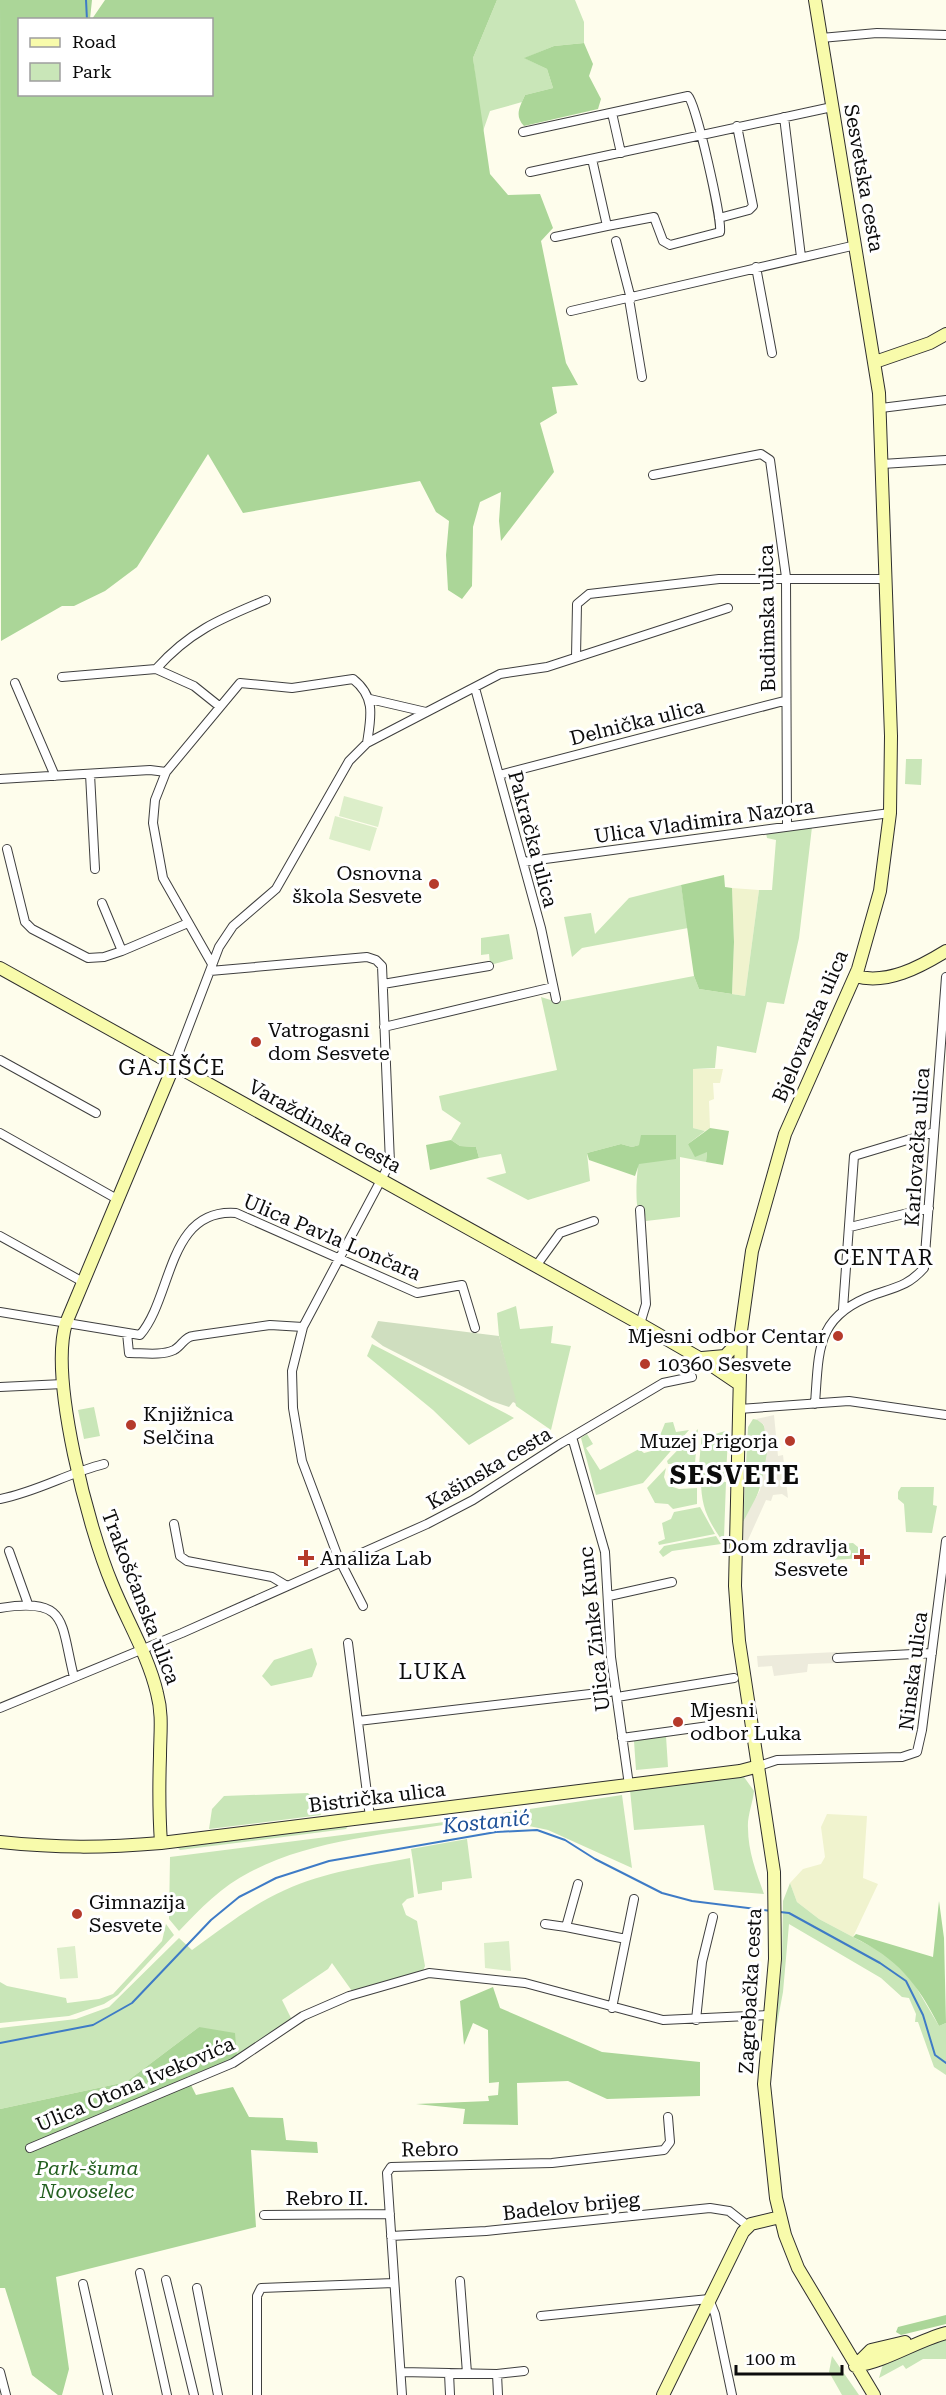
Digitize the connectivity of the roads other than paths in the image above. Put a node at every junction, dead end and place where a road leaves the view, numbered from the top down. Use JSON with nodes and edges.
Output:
{"nodes":[{"id":1,"x":815,"y":0,"type":"edge"},
{"id":2,"x":946,"y":35,"type":"edge"},
{"id":3,"x":821,"y":38,"type":"junction"},
{"id":4,"x":832,"y":107,"type":"junction"},
{"id":5,"x":612,"y":113,"type":"junction"},
{"id":6,"x":784,"y":117,"type":"junction"},
{"id":7,"x":737,"y":126,"type":"junction"},
{"id":8,"x":523,"y":132,"type":"dead end"},
{"id":9,"x":701,"y":135,"type":"junction"},
{"id":10,"x":621,"y":153,"type":"junction"},
{"id":11,"x":592,"y":159,"type":"junction"},
{"id":12,"x":530,"y":172,"type":"dead end"},
{"id":13,"x":719,"y":218,"type":"junction"},
{"id":14,"x":607,"y":226,"type":"junction"},
{"id":15,"x":555,"y":237,"type":"dead end"},
{"id":16,"x":616,"y":241,"type":"dead end"},
{"id":17,"x":856,"y":245,"type":"junction"},
{"id":18,"x":801,"y":257,"type":"junction"},
{"id":19,"x":756,"y":267,"type":"junction"},
{"id":20,"x":630,"y":299,"type":"junction"},
{"id":21,"x":571,"y":311,"type":"dead end"},
{"id":22,"x":946,"y":334,"type":"edge"},
{"id":23,"x":772,"y":353,"type":"dead end"},
{"id":24,"x":875,"y":362,"type":"junction"},
{"id":25,"x":642,"y":377,"type":"dead end"},
{"id":26,"x":946,"y":400,"type":"edge"},
{"id":27,"x":881,"y":408,"type":"junction"},
{"id":28,"x":946,"y":460,"type":"edge"},
{"id":29,"x":882,"y":464,"type":"junction"},
{"id":30,"x":653,"y":475,"type":"dead end"},
{"id":31,"x":786,"y":577,"type":"junction"},
{"id":32,"x":881,"y":579,"type":"junction"},
{"id":33,"x":266,"y":600,"type":"dead end"},
{"id":34,"x":728,"y":608,"type":"dead end"},
{"id":35,"x":576,"y":657,"type":"junction"},
{"id":36,"x":156,"y":669,"type":"junction"},
{"id":37,"x":62,"y":677,"type":"dead end"},
{"id":38,"x":15,"y":684,"type":"dead end"},
{"id":39,"x":475,"y":688,"type":"junction"},
{"id":40,"x":370,"y":699,"type":"junction"},
{"id":41,"x":784,"y":701,"type":"junction"},
{"id":42,"x":219,"y":706,"type":"junction"},
{"id":43,"x":426,"y":712,"type":"junction"},
{"id":44,"x":367,"y":743,"type":"junction"},
{"id":45,"x":166,"y":772,"type":"junction"},
{"id":46,"x":90,"y":774,"type":"junction"},
{"id":47,"x":499,"y":774,"type":"junction"},
{"id":48,"x":55,"y":776,"type":"junction"},
{"id":49,"x":0,"y":779,"type":"edge"},
{"id":50,"x":890,"y":813,"type":"junction"},
{"id":51,"x":787,"y":825,"type":"junction"},
{"id":52,"x":7,"y":849,"type":"dead end"},
{"id":53,"x":523,"y":862,"type":"junction"},
{"id":54,"x":95,"y":869,"type":"dead end"},
{"id":55,"x":102,"y":903,"type":"dead end"},
{"id":56,"x":188,"y":923,"type":"junction"},
{"id":57,"x":122,"y":951,"type":"junction"},
{"id":58,"x":945,"y":954,"type":"edge"},
{"id":59,"x":489,"y":966,"type":"dead end"},
{"id":60,"x":0,"y":968,"type":"edge"},
{"id":61,"x":211,"y":968,"type":"junction"},
{"id":62,"x":855,"y":976,"type":"junction"},
{"id":63,"x":946,"y":978,"type":"edge"},
{"id":64,"x":383,"y":984,"type":"junction"},
{"id":65,"x":553,"y":987,"type":"junction"},
{"id":66,"x":556,"y":999,"type":"dead end"},
{"id":67,"x":384,"y":1027,"type":"junction"},
{"id":68,"x":0,"y":1060,"type":"edge"},
{"id":69,"x":174,"y":1065,"type":"junction"},
{"id":70,"x":96,"y":1113,"type":"dead end"},
{"id":71,"x":934,"y":1132,"type":"junction"},
{"id":72,"x":0,"y":1133,"type":"edge"},
{"id":73,"x":383,"y":1181,"type":"junction"},
{"id":74,"x":117,"y":1199,"type":"junction"},
{"id":75,"x":929,"y":1208,"type":"junction"},
{"id":76,"x":640,"y":1210,"type":"dead end"},
{"id":77,"x":594,"y":1221,"type":"dead end"},
{"id":78,"x":850,"y":1227,"type":"junction"},
{"id":79,"x":0,"y":1236,"type":"edge"},
{"id":80,"x":339,"y":1260,"type":"junction"},
{"id":81,"x":537,"y":1266,"type":"junction"},
{"id":82,"x":83,"y":1282,"type":"junction"},
{"id":83,"x":843,"y":1309,"type":"junction"},
{"id":84,"x":0,"y":1312,"type":"edge"},
{"id":85,"x":66,"y":1323,"type":"junction"},
{"id":86,"x":640,"y":1324,"type":"junction"},
{"id":87,"x":303,"y":1327,"type":"junction"},
{"id":88,"x":475,"y":1328,"type":"dead end"},
{"id":89,"x":127,"y":1333,"type":"junction"},
{"id":90,"x":741,"y":1339,"type":"junction"},
{"id":91,"x":700,"y":1358,"type":"junction"},
{"id":92,"x":692,"y":1377,"type":"dead end"},
{"id":93,"x":63,"y":1384,"type":"junction"},
{"id":94,"x":739,"y":1384,"type":"junction"},
{"id":95,"x":0,"y":1387,"type":"edge"},
{"id":96,"x":815,"y":1404,"type":"junction"},
{"id":97,"x":739,"y":1409,"type":"junction"},
{"id":98,"x":946,"y":1415,"type":"edge"},
{"id":99,"x":572,"y":1437,"type":"junction"},
{"id":100,"x":104,"y":1464,"type":"dead end"},
{"id":101,"x":78,"y":1470,"type":"junction"},
{"id":102,"x":0,"y":1499,"type":"edge"},
{"id":103,"x":174,"y":1524,"type":"dead end"},
{"id":104,"x":946,"y":1541,"type":"edge"},
{"id":105,"x":9,"y":1551,"type":"dead end"},
{"id":106,"x":340,"y":1562,"type":"junction"},
{"id":107,"x":672,"y":1582,"type":"dead end"},
{"id":108,"x":286,"y":1586,"type":"junction"},
{"id":109,"x":609,"y":1596,"type":"junction"},
{"id":110,"x":28,"y":1604,"type":"junction"},
{"id":111,"x":363,"y":1606,"type":"dead end"},
{"id":112,"x":0,"y":1608,"type":"edge"},
{"id":113,"x":348,"y":1643,"type":"dead end"},
{"id":114,"x":142,"y":1649,"type":"junction"},
{"id":115,"x":932,"y":1653,"type":"junction"},
{"id":116,"x":837,"y":1658,"type":"dead end"},
{"id":117,"x":74,"y":1677,"type":"junction"},
{"id":118,"x":734,"y":1677,"type":"dead end"},
{"id":119,"x":616,"y":1694,"type":"junction"},
{"id":120,"x":0,"y":1708,"type":"edge"},
{"id":121,"x":358,"y":1721,"type":"junction"},
{"id":122,"x":709,"y":1726,"type":"dead end"},
{"id":123,"x":622,"y":1738,"type":"junction"},
{"id":124,"x":759,"y":1766,"type":"junction"},
{"id":125,"x":629,"y":1785,"type":"junction"},
{"id":126,"x":370,"y":1817,"type":"junction"},
{"id":127,"x":0,"y":1842,"type":"edge"},
{"id":128,"x":161,"y":1843,"type":"junction"},
{"id":129,"x":578,"y":1884,"type":"dead end"},
{"id":130,"x":634,"y":1899,"type":"dead end"},
{"id":131,"x":712,"y":1917,"type":"dead end"},
{"id":132,"x":545,"y":1924,"type":"dead end"},
{"id":133,"x":566,"y":1928,"type":"junction"},
{"id":134,"x":626,"y":1939,"type":"junction"},
{"id":135,"x":612,"y":2008,"type":"junction"},
{"id":136,"x":769,"y":2015,"type":"junction"},
{"id":137,"x":696,"y":2020,"type":"junction"},
{"id":138,"x":668,"y":2117,"type":"dead end"},
{"id":139,"x":30,"y":2148,"type":"dead end"},
{"id":140,"x":390,"y":2214,"type":"junction"},
{"id":141,"x":264,"y":2215,"type":"dead end"},
{"id":142,"x":780,"y":2217,"type":"junction"},
{"id":143,"x":748,"y":2226,"type":"junction"},
{"id":144,"x":392,"y":2236,"type":"junction"},
{"id":145,"x":140,"y":2273,"type":"dead end"},
{"id":146,"x":166,"y":2280,"type":"dead end"},
{"id":147,"x":460,"y":2281,"type":"dead end"},
{"id":148,"x":394,"y":2283,"type":"junction"},
{"id":149,"x":82,"y":2284,"type":"dead end"},
{"id":150,"x":197,"y":2288,"type":"dead end"},
{"id":151,"x":709,"y":2299,"type":"junction"},
{"id":152,"x":541,"y":2316,"type":"dead end"},
{"id":153,"x":946,"y":2333,"type":"edge"},
{"id":154,"x":843,"y":2345,"type":"junction"},
{"id":155,"x":878,"y":2354,"type":"junction"},
{"id":156,"x":855,"y":2366,"type":"junction"},
{"id":157,"x":524,"y":2371,"type":"dead end"},
{"id":158,"x":0,"y":2372,"type":"edge"},
{"id":159,"x":401,"y":2372,"type":"junction"},
{"id":160,"x":449,"y":2373,"type":"junction"},
{"id":161,"x":467,"y":2373,"type":"junction"},
{"id":162,"x":497,"y":2374,"type":"junction"},
{"id":163,"x":6,"y":2395,"type":"edge"},
{"id":164,"x":108,"y":2395,"type":"edge"},
{"id":165,"x":167,"y":2395,"type":"edge"},
{"id":166,"x":194,"y":2395,"type":"edge"},
{"id":167,"x":218,"y":2395,"type":"edge"},
{"id":168,"x":258,"y":2395,"type":"edge"},
{"id":169,"x":402,"y":2395,"type":"edge"},
{"id":170,"x":450,"y":2395,"type":"edge"},
{"id":171,"x":498,"y":2395,"type":"edge"},
{"id":172,"x":663,"y":2395,"type":"edge"},
{"id":173,"x":732,"y":2395,"type":"edge"},
{"id":174,"x":874,"y":2395,"type":"edge"}],
"edges":[{"from":1,"to":3,"type":"main road","name":"Sesvetska cesta"},
{"from":2,"to":3,"type":"street"},
{"from":3,"to":4,"type":"main road","name":"Sesvetska cesta"},
{"from":4,"to":6,"type":"street"},
{"from":4,"to":17,"type":"main road","name":"Sesvetska cesta"},
{"from":5,"to":8,"type":"street"},
{"from":5,"to":9,"type":"street"},
{"from":5,"to":10,"type":"street"},
{"from":6,"to":7,"type":"street"},
{"from":6,"to":18,"type":"street"},
{"from":7,"to":9,"type":"street"},
{"from":7,"to":13,"type":"street"},
{"from":9,"to":10,"type":"street"},
{"from":9,"to":13,"type":"street"},
{"from":10,"to":11,"type":"street"},
{"from":11,"to":12,"type":"street"},
{"from":11,"to":14,"type":"street"},
{"from":13,"to":14,"type":"street"},
{"from":14,"to":15,"type":"street"},
{"from":16,"to":20,"type":"street"},
{"from":17,"to":18,"type":"street"},
{"from":17,"to":24,"type":"main road","name":"Sesvetska cesta"},
{"from":18,"to":19,"type":"street"},
{"from":19,"to":20,"type":"street"},
{"from":19,"to":23,"type":"street"},
{"from":20,"to":21,"type":"street"},
{"from":20,"to":25,"type":"street"},
{"from":22,"to":24,"type":"main road"},
{"from":24,"to":27,"type":"main road","name":"Bjelovarska ulica"},
{"from":26,"to":27,"type":"street"},
{"from":27,"to":29,"type":"main road","name":"Bjelovarska ulica"},
{"from":28,"to":29,"type":"street"},
{"from":29,"to":32,"type":"main road","name":"Bjelovarska ulica"},
{"from":30,"to":31,"type":"street","name":"Budimska ulica"},
{"from":31,"to":32,"type":"street"},
{"from":31,"to":35,"type":"street"},
{"from":31,"to":41,"type":"street","name":"Budimska ulica"},
{"from":32,"to":50,"type":"main road","name":"Bjelovarska ulica"},
{"from":33,"to":36,"type":"street"},
{"from":34,"to":35,"type":"street"},
{"from":35,"to":39,"type":"street"},
{"from":36,"to":37,"type":"street"},
{"from":36,"to":42,"type":"street"},
{"from":38,"to":48,"type":"street"},
{"from":39,"to":43,"type":"street"},
{"from":39,"to":47,"type":"street","name":"Pakračka ulica"},
{"from":40,"to":42,"type":"street"},
{"from":40,"to":43,"type":"street"},
{"from":40,"to":44,"type":"street"},
{"from":41,"to":47,"type":"street","name":"Delnička ulica"},
{"from":41,"to":51,"type":"street","name":"Budimska ulica"},
{"from":42,"to":45,"type":"street"},
{"from":43,"to":44,"type":"street"},
{"from":44,"to":61,"type":"street"},
{"from":45,"to":46,"type":"street"},
{"from":45,"to":56,"type":"street"},
{"from":46,"to":48,"type":"street"},
{"from":46,"to":54,"type":"street"},
{"from":47,"to":53,"type":"street","name":"Pakračka ulica"},
{"from":48,"to":49,"type":"street"},
{"from":50,"to":51,"type":"street","name":"Ulica Vladimira Nazora"},
{"from":50,"to":62,"type":"main road","name":"Bjelovarska ulica"},
{"from":51,"to":53,"type":"street","name":"Ulica Vladimira Nazora"},
{"from":52,"to":57,"type":"street"},
{"from":53,"to":65,"type":"street","name":"Pakračka ulica"},
{"from":55,"to":57,"type":"street"},
{"from":56,"to":57,"type":"street"},
{"from":56,"to":61,"type":"street"},
{"from":58,"to":62,"type":"main road"},
{"from":59,"to":64,"type":"street"},
{"from":60,"to":69,"type":"main road","name":"Varaždinska cesta"},
{"from":61,"to":64,"type":"street"},
{"from":61,"to":69,"type":"street"},
{"from":62,"to":90,"type":"main road","name":"Bjelovarska ulica"},
{"from":63,"to":71,"type":"street","name":"Karlovačka ulica"},
{"from":64,"to":67,"type":"street"},
{"from":65,"to":66,"type":"street","name":"Pakračka ulica"},
{"from":65,"to":67,"type":"street"},
{"from":67,"to":73,"type":"street"},
{"from":68,"to":70,"type":"street"},
{"from":69,"to":73,"type":"main road","name":"Varaždinska cesta"},
{"from":69,"to":74,"type":"main road","name":"Trakošćanska ulica"},
{"from":71,"to":75,"type":"street","name":"Karlovačka ulica"},
{"from":71,"to":78,"type":"street"},
{"from":72,"to":74,"type":"street"},
{"from":73,"to":80,"type":"street"},
{"from":73,"to":81,"type":"main road","name":"Varaždinska cesta"},
{"from":74,"to":82,"type":"main road","name":"Trakošćanska ulica"},
{"from":75,"to":78,"type":"street"},
{"from":75,"to":83,"type":"street","name":"Karlovačka ulica"},
{"from":76,"to":86,"type":"street"},
{"from":77,"to":81,"type":"street"},
{"from":78,"to":83,"type":"street"},
{"from":79,"to":82,"type":"street"},
{"from":80,"to":87,"type":"street"},
{"from":80,"to":88,"type":"street","name":"Ulica Pavla Lončara"},
{"from":80,"to":89,"type":"street","name":"Ulica Pavla Lončara"},
{"from":81,"to":86,"type":"main road","name":"Varaždinska cesta"},
{"from":82,"to":85,"type":"main road","name":"Trakošćanska ulica"},
{"from":83,"to":96,"type":"street"},
{"from":84,"to":85,"type":"street"},
{"from":85,"to":89,"type":"street"},
{"from":85,"to":93,"type":"main road","name":"Trakošćanska ulica"},
{"from":86,"to":91,"type":"main road","name":"Varaždinska cesta"},
{"from":87,"to":89,"type":"street"},
{"from":87,"to":106,"type":"street"},
{"from":90,"to":91,"type":"main road"},
{"from":90,"to":94,"type":"main road","name":"Bjelovarska ulica"},
{"from":91,"to":94,"type":"main road","name":"Varaždinska cesta"},
{"from":92,"to":99,"type":"street","name":"Kašinska cesta"},
{"from":93,"to":95,"type":"street"},
{"from":93,"to":101,"type":"main road","name":"Trakošćanska ulica"},
{"from":94,"to":97,"type":"main road","name":"Bjelovarska ulica"},
{"from":96,"to":97,"type":"street"},
{"from":96,"to":98,"type":"street"},
{"from":97,"to":124,"type":"main road","name":"Zagrebačka cesta"},
{"from":99,"to":106,"type":"street","name":"Kašinska cesta"},
{"from":99,"to":109,"type":"street","name":"Ulica Zinke Kunc"},
{"from":100,"to":101,"type":"street"},
{"from":101,"to":102,"type":"street"},
{"from":101,"to":114,"type":"main road","name":"Trakošćanska ulica"},
{"from":103,"to":108,"type":"street"},
{"from":104,"to":115,"type":"street","name":"Ninska ulica"},
{"from":105,"to":110,"type":"street"},
{"from":106,"to":108,"type":"street","name":"Kašinska cesta"},
{"from":106,"to":111,"type":"street"},
{"from":107,"to":109,"type":"street"},
{"from":108,"to":114,"type":"street","name":"Kašinska cesta"},
{"from":109,"to":119,"type":"street","name":"Ulica Zinke Kunc"},
{"from":110,"to":112,"type":"street"},
{"from":110,"to":117,"type":"street"},
{"from":113,"to":121,"type":"street"},
{"from":114,"to":117,"type":"street","name":"Kašinska cesta"},
{"from":114,"to":128,"type":"main road","name":"Trakošćanska ulica"},
{"from":115,"to":116,"type":"street"},
{"from":115,"to":124,"type":"street","name":"Ninska ulica"},
{"from":117,"to":120,"type":"street","name":"Kašinska cesta"},
{"from":118,"to":119,"type":"street"},
{"from":119,"to":121,"type":"street"},
{"from":119,"to":123,"type":"street","name":"Ulica Zinke Kunc"},
{"from":121,"to":126,"type":"street"},
{"from":122,"to":123,"type":"street"},
{"from":123,"to":125,"type":"street","name":"Ulica Zinke Kunc"},
{"from":124,"to":125,"type":"main road","name":"Bistrička ulica"},
{"from":124,"to":136,"type":"main road","name":"Zagrebačka cesta"},
{"from":125,"to":126,"type":"main road","name":"Bistrička ulica"},
{"from":126,"to":128,"type":"main road","name":"Bistrička ulica"},
{"from":127,"to":128,"type":"main road","name":"Bistrička ulica"},
{"from":129,"to":133,"type":"street"},
{"from":130,"to":134,"type":"street"},
{"from":131,"to":137,"type":"street"},
{"from":132,"to":133,"type":"street"},
{"from":133,"to":134,"type":"street"},
{"from":134,"to":135,"type":"street"},
{"from":135,"to":137,"type":"street","name":"Ulica Otona Ivekovića"},
{"from":135,"to":139,"type":"street","name":"Ulica Otona Ivekovića"},
{"from":136,"to":137,"type":"street","name":"Ulica Otona Ivekovića"},
{"from":136,"to":142,"type":"main road","name":"Zagrebačka cesta"},
{"from":138,"to":140,"type":"street","name":"Rebro"},
{"from":140,"to":141,"type":"street","name":"Rebro II."},
{"from":140,"to":144,"type":"street","name":"Rebro"},
{"from":142,"to":143,"type":"main road"},
{"from":142,"to":154,"type":"main road","name":"Zagrebačka cesta"},
{"from":143,"to":144,"type":"street","name":"Badelov brijeg"},
{"from":143,"to":151,"type":"main road"},
{"from":144,"to":148,"type":"street","name":"Rebro"},
{"from":145,"to":165,"type":"street"},
{"from":146,"to":166,"type":"street"},
{"from":147,"to":161,"type":"street"},
{"from":148,"to":159,"type":"street","name":"Rebro"},
{"from":148,"to":168,"type":"street"},
{"from":149,"to":164,"type":"street"},
{"from":150,"to":167,"type":"street"},
{"from":151,"to":152,"type":"street"},
{"from":151,"to":172,"type":"main road"},
{"from":151,"to":173,"type":"street"},
{"from":153,"to":155,"type":"main road"},
{"from":154,"to":155,"type":"main road"},
{"from":154,"to":156,"type":"main road","name":"Zagrebačka cesta"},
{"from":155,"to":156,"type":"main road"},
{"from":155,"to":174,"type":"main road"},
{"from":156,"to":174,"type":"main road","name":"Zagrebačka cesta"},
{"from":157,"to":162,"type":"street"},
{"from":158,"to":163,"type":"street"},
{"from":159,"to":160,"type":"street"},
{"from":159,"to":169,"type":"street","name":"Rebro"},
{"from":160,"to":161,"type":"street"},
{"from":160,"to":170,"type":"street"},
{"from":161,"to":162,"type":"street"},
{"from":162,"to":171,"type":"street"}]}
